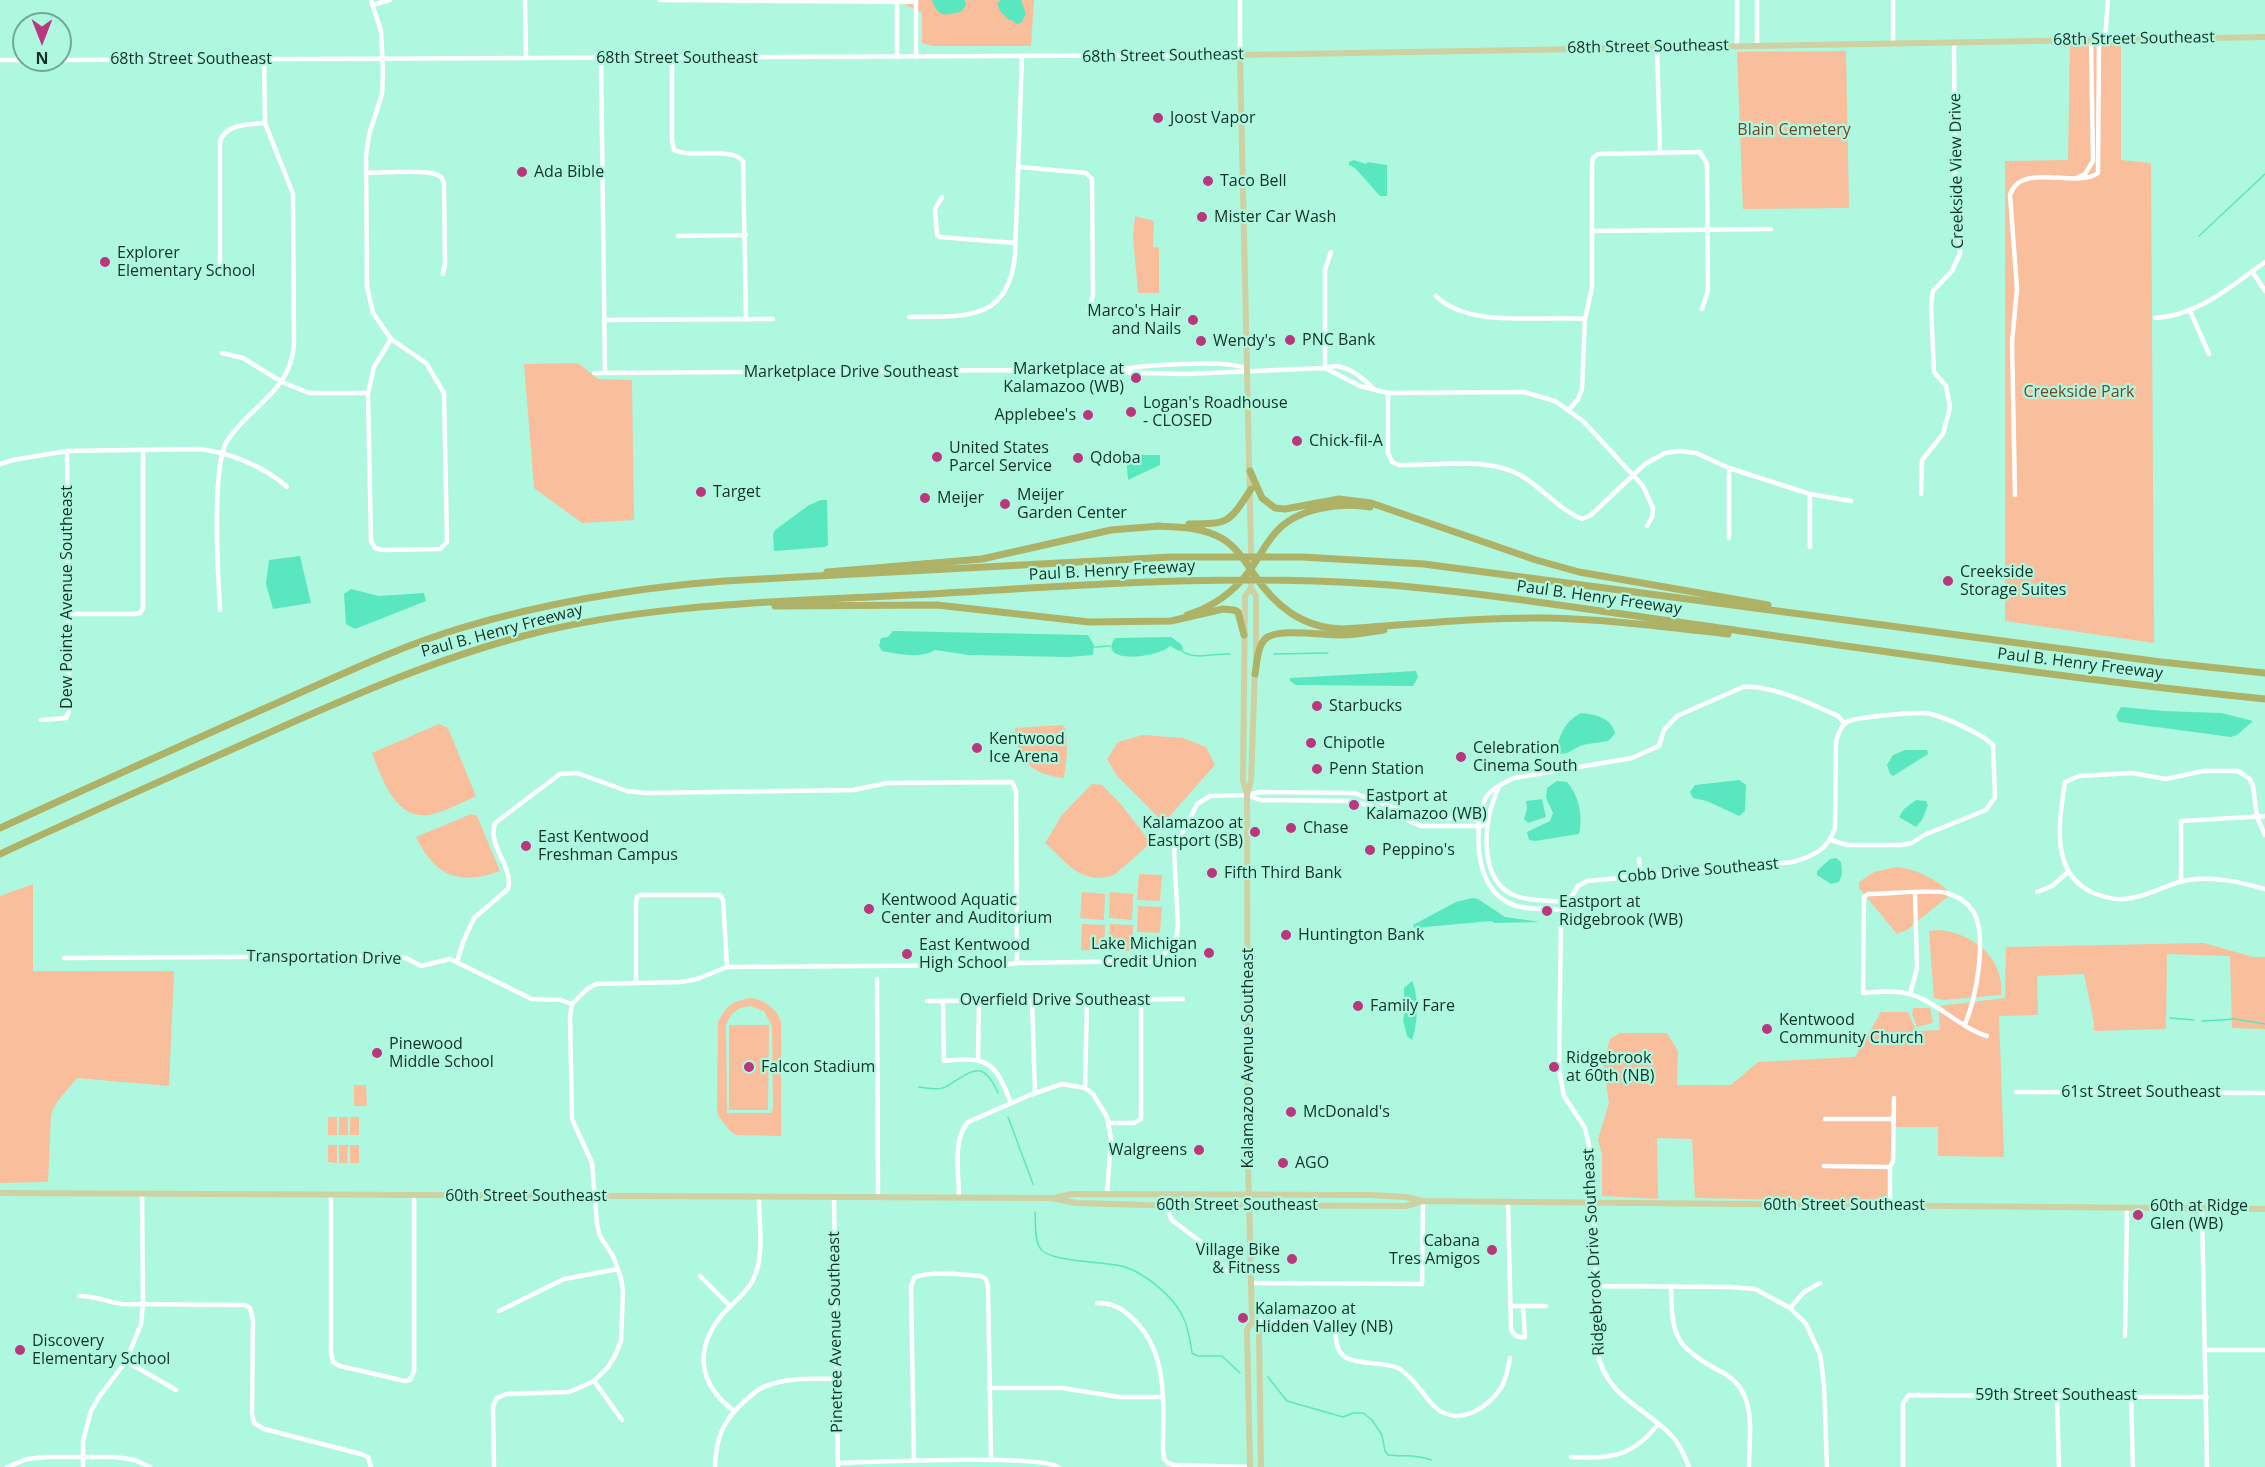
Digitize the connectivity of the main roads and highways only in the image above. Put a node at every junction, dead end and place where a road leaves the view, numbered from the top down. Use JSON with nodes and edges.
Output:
{"nodes":[{"id":1,"x":2265,"y":37,"type":"edge"},
{"id":2,"x":1240,"y":55,"type":"joint"},
{"id":3,"x":1250,"y":471,"type":"junction"},
{"id":4,"x":1251,"y":489,"type":"junction"},
{"id":5,"x":1422,"y":521,"type":"junction"},
{"id":6,"x":1156,"y":526,"type":"junction"},
{"id":7,"x":1251,"y":569,"type":"junction"},
{"id":8,"x":724,"y":581,"type":"junction"},
{"id":9,"x":1251,"y":588,"type":"junction"},
{"id":10,"x":722,"y":605,"type":"junction"},
{"id":11,"x":1143,"y":621,"type":"junction"},
{"id":12,"x":1422,"y":624,"type":"junction"},
{"id":13,"x":1928,"y":630,"type":"junction"},
{"id":14,"x":1245,"y":635,"type":"junction"},
{"id":15,"x":1872,"y":650,"type":"junction"},
{"id":16,"x":2265,"y":673,"type":"edge"},
{"id":17,"x":1255,"y":674,"type":"junction"},
{"id":18,"x":2265,"y":699,"type":"edge"},
{"id":19,"x":1247,"y":795,"type":"junction"},
{"id":20,"x":0,"y":828,"type":"edge"},
{"id":21,"x":0,"y":854,"type":"edge"},
{"id":22,"x":0,"y":1193,"type":"edge"},
{"id":23,"x":1171,"y":1194,"type":"junction"},
{"id":24,"x":1249,"y":1194,"type":"junction"},
{"id":25,"x":1344,"y":1195,"type":"junction"},
{"id":26,"x":1052,"y":1198,"type":"junction"},
{"id":27,"x":1423,"y":1201,"type":"junction"},
{"id":28,"x":1152,"y":1205,"type":"junction"},
{"id":29,"x":1249,"y":1205,"type":"junction"},
{"id":30,"x":1334,"y":1205,"type":"junction"},
{"id":31,"x":2265,"y":1209,"type":"edge"},
{"id":32,"x":1252,"y":1321,"type":"junction"},
{"id":33,"x":1247,"y":1349,"type":"junction"},
{"id":34,"x":1260,"y":1357,"type":"junction"},
{"id":35,"x":1249,"y":1405,"type":"junction"},
{"id":36,"x":1261,"y":1447,"type":"junction"},
{"id":37,"x":1250,"y":1467,"type":"edge"},
{"id":38,"x":1261,"y":1467,"type":"edge"}],
"edges":[{"from":1,"to":2,"type":"main road","name":"68th Street Southeast"},
{"from":2,"to":3,"type":"main road","name":"Kalamazoo Avenue Southeast"},
{"from":3,"to":4,"type":"main road","name":"Kalamazoo Avenue Southeast"},
{"from":3,"to":5,"type":"highway"},
{"from":4,"to":6,"type":"highway"},
{"from":4,"to":7,"type":"main road","name":"Kalamazoo Avenue Southeast"},
{"from":5,"to":7,"type":"highway"},
{"from":5,"to":13,"type":"highway"},
{"from":6,"to":7,"type":"highway"},
{"from":6,"to":8,"type":"highway"},
{"from":7,"to":9,"type":"main road","name":"Kalamazoo Avenue Southeast"},
{"from":7,"to":11,"type":"highway"},
{"from":7,"to":12,"type":"highway"},
{"from":8,"to":13,"type":"highway","name":"Paul B. Henry Freeway"},
{"from":8,"to":20,"type":"highway","name":"Paul B. Henry Freeway"},
{"from":9,"to":14,"type":"main road","name":"Kalamazoo Avenue Southeast"},
{"from":9,"to":17,"type":"main road","name":"Kalamazoo Avenue Southeast"},
{"from":10,"to":11,"type":"highway"},
{"from":10,"to":15,"type":"highway","name":"Paul B. Henry Freeway"},
{"from":10,"to":21,"type":"highway","name":"Paul B. Henry Freeway"},
{"from":11,"to":14,"type":"highway"},
{"from":12,"to":15,"type":"highway"},
{"from":12,"to":17,"type":"highway"},
{"from":13,"to":16,"type":"highway","name":"Paul B. Henry Freeway"},
{"from":14,"to":19,"type":"main road","name":"Kalamazoo Avenue Southeast"},
{"from":15,"to":18,"type":"highway","name":"Paul B. Henry Freeway"},
{"from":17,"to":19,"type":"main road","name":"Kalamazoo Avenue Southeast"},
{"from":19,"to":24,"type":"main road","name":"Kalamazoo Avenue Southeast"},
{"from":22,"to":26,"type":"main road","name":"60th Street Southeast"},
{"from":23,"to":24,"type":"main road","name":"60th Street Southeast"},
{"from":23,"to":26,"type":"main road","name":"60th Street Southeast"},
{"from":23,"to":28,"type":"main road"},
{"from":24,"to":25,"type":"main road","name":"60th Street Southeast"},
{"from":24,"to":29,"type":"main road","name":"Kalamazoo Avenue Southeast"},
{"from":25,"to":27,"type":"main road","name":"60th Street Southeast"},
{"from":25,"to":30,"type":"main road"},
{"from":26,"to":28,"type":"main road","name":"60th Street Southeast"},
{"from":27,"to":30,"type":"main road","name":"60th Street Southeast"},
{"from":27,"to":31,"type":"main road","name":"60th Street Southeast"},
{"from":28,"to":29,"type":"main road","name":"60th Street Southeast"},
{"from":29,"to":30,"type":"main road","name":"60th Street Southeast"},
{"from":29,"to":32,"type":"main road","name":"Kalamazoo Avenue Southeast"},
{"from":32,"to":33,"type":"main road","name":"Kalamazoo Avenue Southeast"},
{"from":32,"to":34,"type":"main road","name":"Kalamazoo Avenue Southeast"},
{"from":33,"to":34,"type":"main road"},
{"from":33,"to":35,"type":"main road","name":"Kalamazoo Avenue Southeast"},
{"from":34,"to":36,"type":"main road","name":"Kalamazoo Avenue Southeast"},
{"from":35,"to":36,"type":"main road"},
{"from":35,"to":37,"type":"main road","name":"Kalamazoo Avenue Southeast"},
{"from":36,"to":38,"type":"main road","name":"Kalamazoo Avenue Southeast"}]}
